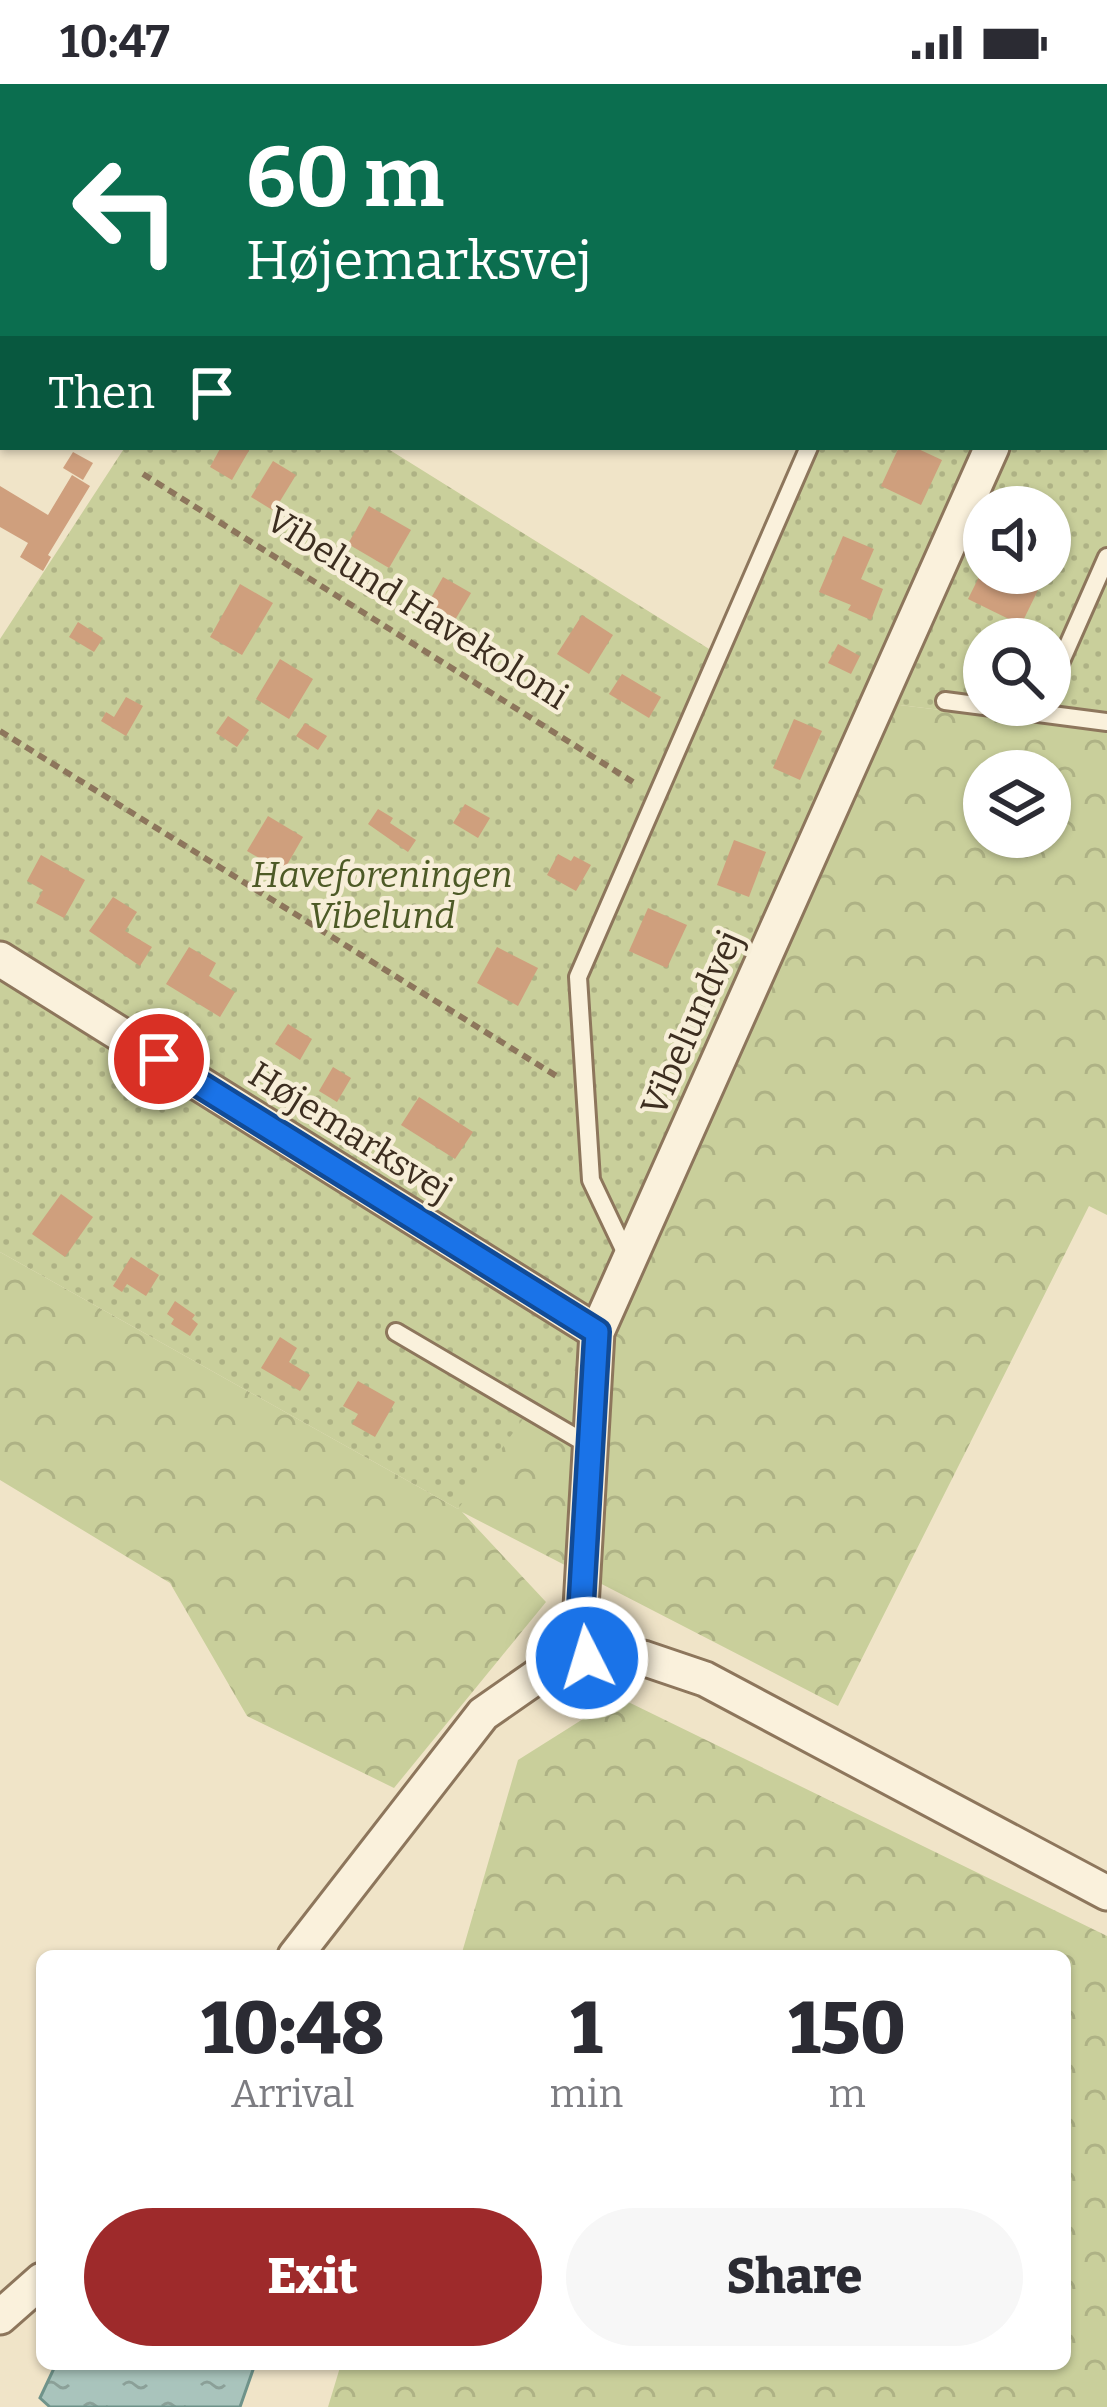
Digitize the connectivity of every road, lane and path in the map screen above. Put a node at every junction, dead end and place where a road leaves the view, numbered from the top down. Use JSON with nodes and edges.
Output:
{"nodes":[{"id":1,"x":808,"y":450,"type":"edge"},
{"id":2,"x":991,"y":450,"type":"edge"},
{"id":3,"x":143,"y":475,"type":"dead end"},
{"id":4,"x":1107,"y":557,"type":"edge"},
{"id":5,"x":1071,"y":638,"type":"edge"},
{"id":6,"x":945,"y":701,"type":"dead end"},
{"id":7,"x":963,"y":703,"type":"edge"},
{"id":8,"x":1071,"y":715,"type":"edge"},
{"id":9,"x":1107,"y":722,"type":"edge"},
{"id":10,"x":0,"y":731,"type":"edge"},
{"id":11,"x":657,"y":797,"type":"junction"},
{"id":12,"x":0,"y":959,"type":"edge"},
{"id":13,"x":586,"y":1095,"type":"junction"},
{"id":14,"x":629,"y":1261,"type":"junction"},
{"id":15,"x":396,"y":1332,"type":"dead end"},
{"id":16,"x":597,"y":1332,"type":"junction"},
{"id":17,"x":592,"y":1448,"type":"junction"},
{"id":18,"x":587,"y":1658,"type":"junction"},
{"id":19,"x":1107,"y":1893,"type":"edge"},
{"id":20,"x":300,"y":1950,"type":"edge"},
{"id":21,"x":36,"y":2285,"type":"edge"},
{"id":22,"x":0,"y":2318,"type":"edge"}],
"edges":[{"from":1,"to":11,"type":"lane"},
{"from":2,"to":14,"type":"street","name":"Vibelundvej"},
{"from":3,"to":11,"type":"path","name":"Vibelund Havekoloni"},
{"from":4,"to":5,"type":"lane"},
{"from":6,"to":7,"type":"lane"},
{"from":8,"to":9,"type":"lane"},
{"from":10,"to":13,"type":"path"},
{"from":11,"to":13,"type":"lane"},
{"from":12,"to":16,"type":"street","name":"Højemarksvej"},
{"from":13,"to":14,"type":"lane"},
{"from":14,"to":16,"type":"street","name":"Vibelundvej"},
{"from":15,"to":17,"type":"lane"},
{"from":16,"to":17,"type":"street","name":"Vibelundvej"},
{"from":17,"to":18,"type":"street","name":"Vibelundvej"},
{"from":18,"to":19,"type":"street"},
{"from":18,"to":20,"type":"street"},
{"from":21,"to":22,"type":"street"}]}
